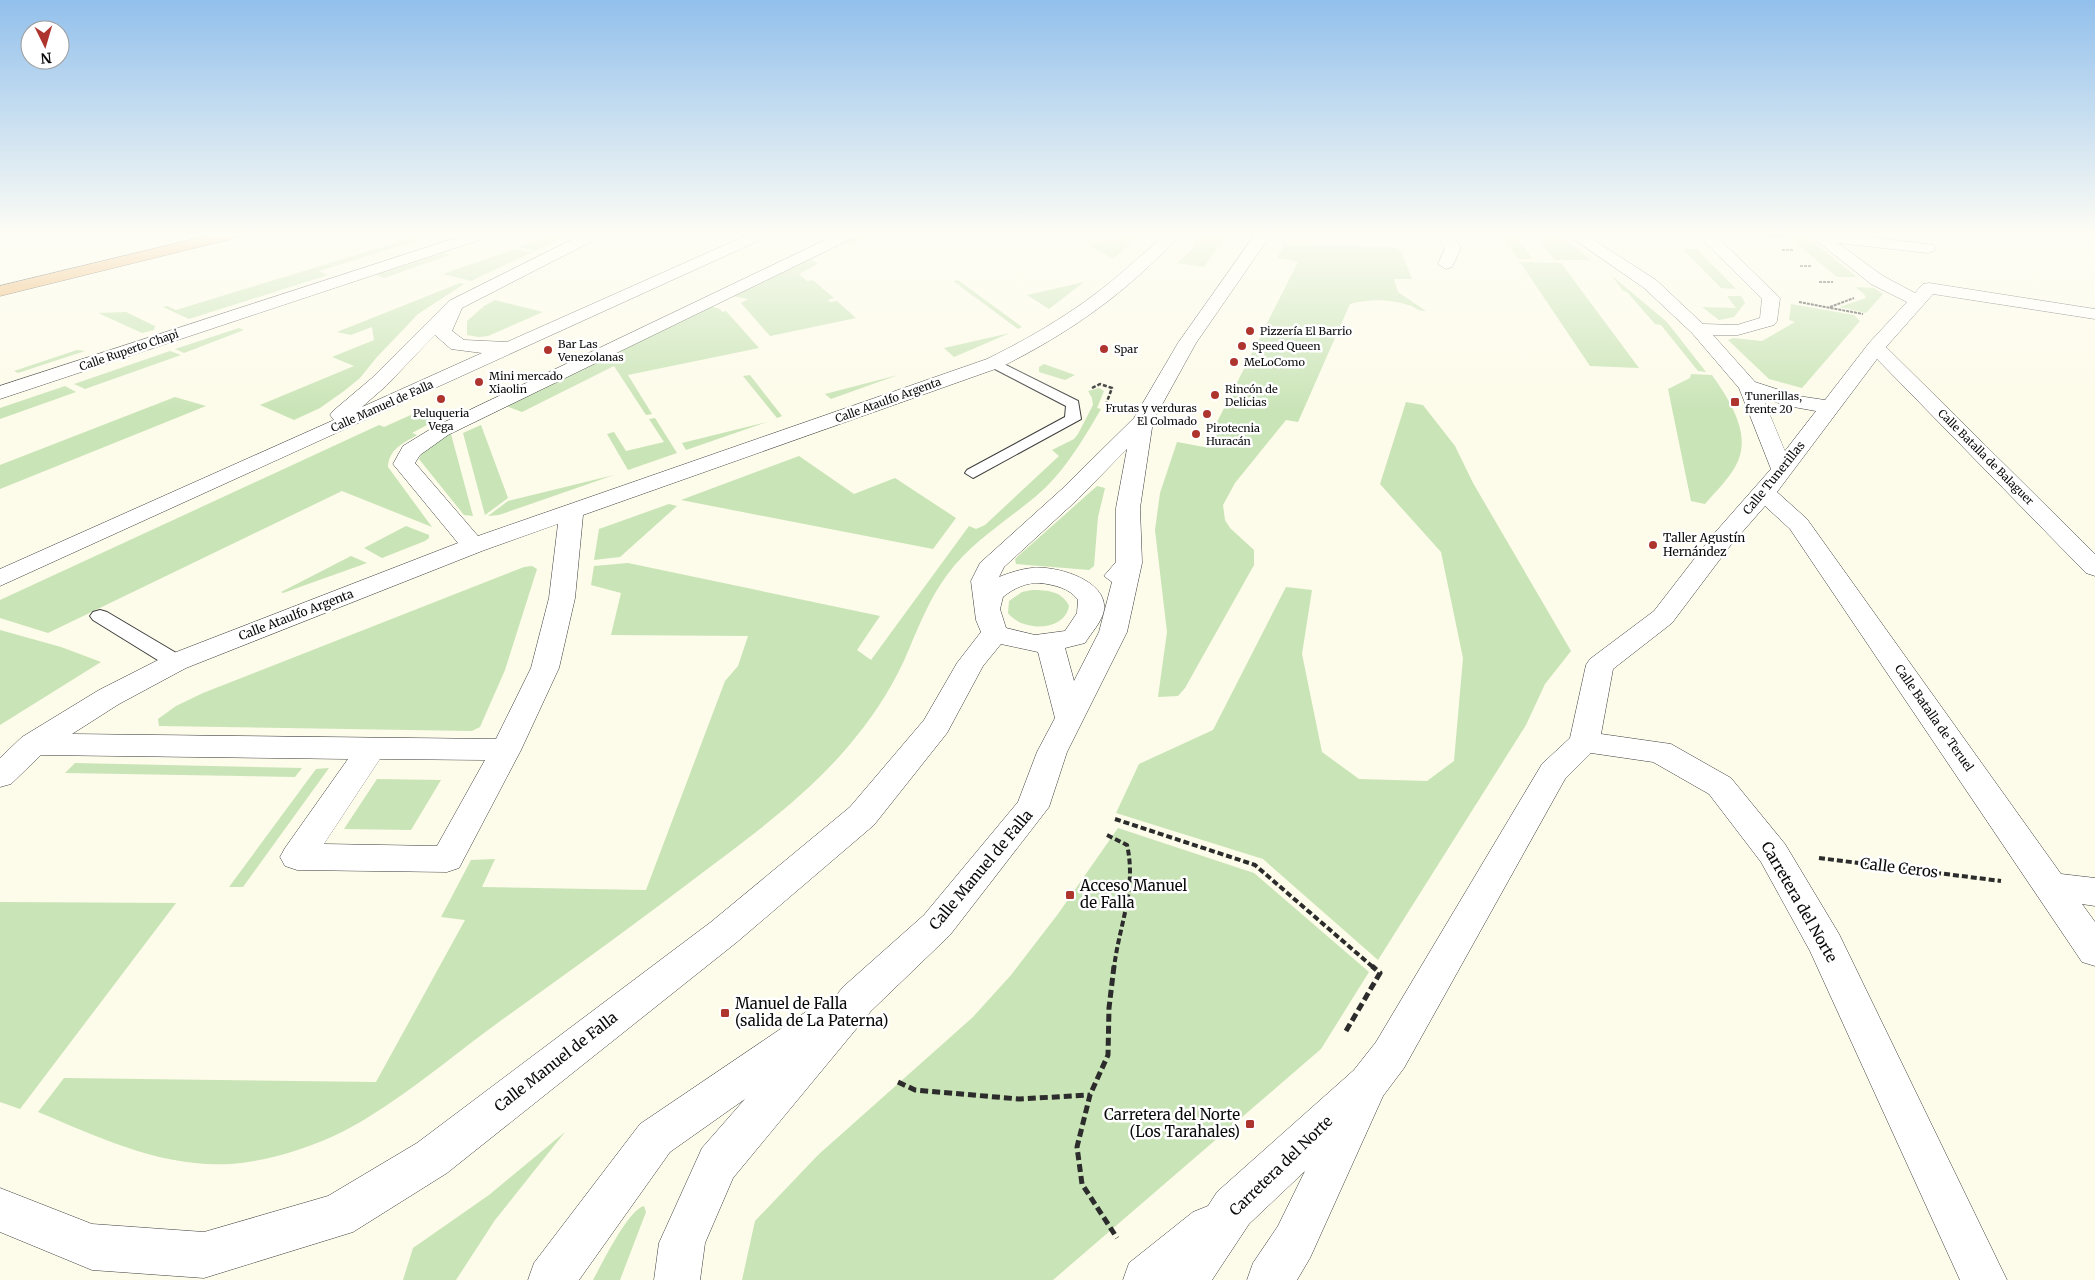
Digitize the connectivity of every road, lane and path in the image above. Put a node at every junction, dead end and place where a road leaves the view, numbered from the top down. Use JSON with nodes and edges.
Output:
{"nodes":[{"id":1,"x":305,"y":293,"type":"edge"},
{"id":2,"x":478,"y":293,"type":"edge"},
{"id":3,"x":632,"y":293,"type":"edge"},
{"id":4,"x":727,"y":293,"type":"edge"},
{"id":5,"x":1109,"y":293,"type":"edge"},
{"id":6,"x":1222,"y":293,"type":"edge"},
{"id":7,"x":1659,"y":293,"type":"edge"},
{"id":8,"x":1766,"y":293,"type":"edge"},
{"id":9,"x":1911,"y":293,"type":"edge"},
{"id":10,"x":2017,"y":293,"type":"edge"},
{"id":11,"x":1771,"y":298,"type":"junction"},
{"id":12,"x":1855,"y":298,"type":"dead end"},
{"id":13,"x":454,"y":305,"type":"junction"},
{"id":14,"x":1830,"y":307,"type":"junction"},
{"id":15,"x":1863,"y":314,"type":"dead end"},
{"id":16,"x":2095,"y":314,"type":"edge"},
{"id":17,"x":1698,"y":329,"type":"junction"},
{"id":18,"x":515,"y":346,"type":"junction"},
{"id":19,"x":1876,"y":347,"type":"junction"},
{"id":20,"x":994,"y":363,"type":"junction"},
{"id":21,"x":1100,"y":384,"type":"dead end"},
{"id":22,"x":1748,"y":386,"type":"junction"},
{"id":23,"x":0,"y":393,"type":"edge"},
{"id":24,"x":1830,"y":407,"type":"junction"},
{"id":25,"x":1109,"y":408,"type":"dead end"},
{"id":26,"x":1143,"y":421,"type":"junction"},
{"id":27,"x":318,"y":434,"type":"junction"},
{"id":28,"x":1782,"y":470,"type":"junction"},
{"id":29,"x":973,"y":473,"type":"dead end"},
{"id":30,"x":1764,"y":494,"type":"junction"},
{"id":31,"x":572,"y":513,"type":"junction"},
{"id":32,"x":473,"y":546,"type":"junction"},
{"id":33,"x":1129,"y":563,"type":"junction"},
{"id":34,"x":2095,"y":568,"type":"edge"},
{"id":35,"x":0,"y":578,"type":"edge"},
{"id":36,"x":1092,"y":607,"type":"junction"},
{"id":37,"x":100,"y":616,"type":"dead end"},
{"id":38,"x":991,"y":618,"type":"junction"},
{"id":39,"x":1050,"y":645,"type":"junction"},
{"id":40,"x":176,"y":662,"type":"junction"},
{"id":41,"x":1069,"y":717,"type":"junction"},
{"id":42,"x":1584,"y":742,"type":"junction"},
{"id":43,"x":33,"y":744,"type":"junction"},
{"id":44,"x":370,"y":750,"type":"junction"},
{"id":45,"x":506,"y":750,"type":"junction"},
{"id":46,"x":0,"y":776,"type":"edge"},
{"id":47,"x":1115,"y":819,"type":"dead end"},
{"id":48,"x":1107,"y":835,"type":"dead end"},
{"id":49,"x":1773,"y":853,"type":"junction"},
{"id":50,"x":2007,"y":881,"type":"dead end"},
{"id":51,"x":2052,"y":886,"type":"junction"},
{"id":52,"x":2095,"y":892,"type":"edge"},
{"id":53,"x":2095,"y":952,"type":"edge"},
{"id":54,"x":857,"y":998,"type":"junction"},
{"id":55,"x":1346,"y":1031,"type":"dead end"},
{"id":56,"x":898,"y":1082,"type":"dead end"},
{"id":57,"x":1368,"y":1083,"type":"junction"},
{"id":58,"x":1090,"y":1095,"type":"junction"},
{"id":59,"x":1233,"y":1208,"type":"junction"},
{"id":60,"x":0,"y":1210,"type":"edge"},
{"id":61,"x":1117,"y":1238,"type":"dead end"},
{"id":62,"x":551,"y":1280,"type":"edge"},
{"id":63,"x":677,"y":1280,"type":"edge"},
{"id":64,"x":1146,"y":1280,"type":"edge"},
{"id":65,"x":1184,"y":1280,"type":"edge"},
{"id":66,"x":1270,"y":1280,"type":"edge"},
{"id":67,"x":1984,"y":1280,"type":"edge"}],
"edges":[{"from":1,"to":23,"type":"street","name":"Calle Ruperto Chapi"},
{"from":2,"to":13,"type":"street"},
{"from":3,"to":18,"type":"street","name":"Calle Manuel de Falla"},
{"from":4,"to":32,"type":"street"},
{"from":5,"to":20,"type":"street","name":"Calle Ataulfo Argenta"},
{"from":6,"to":26,"type":"street","name":"Calle Manuel de Falla"},
{"from":7,"to":17,"type":"street"},
{"from":8,"to":11,"type":"street"},
{"from":9,"to":19,"type":"street","name":"Calle Tunerillas"},
{"from":10,"to":16,"type":"street"},
{"from":11,"to":14,"type":"path"},
{"from":11,"to":17,"type":"street"},
{"from":12,"to":14,"type":"path"},
{"from":13,"to":18,"type":"street"},
{"from":13,"to":27,"type":"street"},
{"from":14,"to":15,"type":"path"},
{"from":17,"to":22,"type":"street"},
{"from":18,"to":27,"type":"street","name":"Calle Manuel de Falla"},
{"from":19,"to":24,"type":"street","name":"Calle Tunerillas"},
{"from":19,"to":34,"type":"street","name":"Calle Batalla de Balaguer"},
{"from":20,"to":29,"type":"lane"},
{"from":20,"to":31,"type":"street","name":"Calle Ataulfo Argenta"},
{"from":21,"to":25,"type":"path"},
{"from":22,"to":24,"type":"street"},
{"from":22,"to":28,"type":"street"},
{"from":24,"to":28,"type":"street","name":"Calle Tunerillas"},
{"from":26,"to":33,"type":"street","name":"Calle Manuel de Falla"},
{"from":26,"to":38,"type":"street","name":"Calle Manuel de Falla"},
{"from":27,"to":35,"type":"street","name":"Calle Manuel de Falla"},
{"from":28,"to":30,"type":"street","name":"Calle Tunerillas"},
{"from":30,"to":42,"type":"street","name":"Calle Tunerillas"},
{"from":30,"to":51,"type":"street","name":"Calle Batalla de Teruel"},
{"from":31,"to":32,"type":"street","name":"Calle Ataulfo Argenta"},
{"from":31,"to":45,"type":"street"},
{"from":32,"to":40,"type":"street","name":"Calle Ataulfo Argenta"},
{"from":33,"to":36,"type":"street"},
{"from":33,"to":41,"type":"street","name":"Calle Manuel de Falla"},
{"from":36,"to":38,"type":"street"},
{"from":36,"to":39,"type":"street"},
{"from":37,"to":40,"type":"lane"},
{"from":38,"to":39,"type":"street"},
{"from":38,"to":60,"type":"street","name":"Calle Manuel de Falla"},
{"from":39,"to":41,"type":"street"},
{"from":40,"to":43,"type":"street","name":"Calle Ataulfo Argenta"},
{"from":41,"to":54,"type":"street","name":"Calle Manuel de Falla"},
{"from":42,"to":49,"type":"street","name":"Carretera del Norte"},
{"from":42,"to":57,"type":"street","name":"Carretera del Norte"},
{"from":43,"to":44,"type":"street"},
{"from":43,"to":46,"type":"street","name":"Calle Ataulfo Argenta"},
{"from":44,"to":45,"type":"street"},
{"from":44,"to":45,"type":"street"},
{"from":47,"to":55,"type":"path"},
{"from":48,"to":58,"type":"path"},
{"from":49,"to":50,"type":"path","name":"Calle Ceros"},
{"from":49,"to":67,"type":"street","name":"Carretera del Norte"},
{"from":51,"to":52,"type":"street"},
{"from":51,"to":53,"type":"street","name":"Calle Batalla de Teruel"},
{"from":54,"to":62,"type":"street","name":"Calle Manuel de Falla"},
{"from":54,"to":63,"type":"street","name":"Calle Manuel de Falla"},
{"from":56,"to":58,"type":"path"},
{"from":57,"to":59,"type":"street","name":"Carretera del Norte"},
{"from":57,"to":66,"type":"street","name":"Carretera del Norte"},
{"from":58,"to":61,"type":"path"},
{"from":59,"to":64,"type":"street"},
{"from":59,"to":65,"type":"street","name":"Carretera del Norte"}]}
